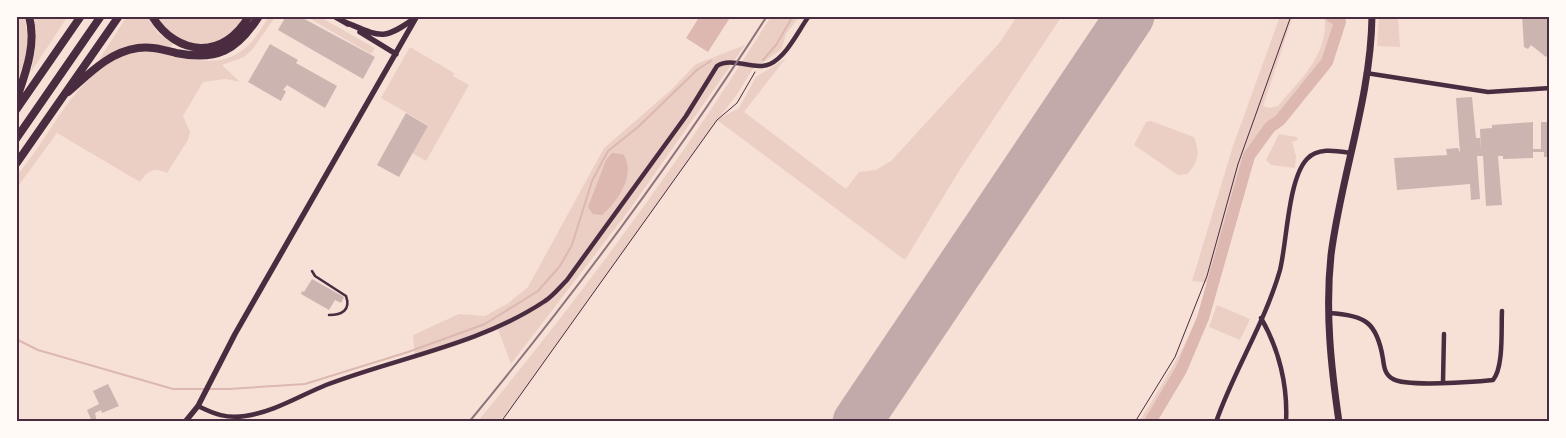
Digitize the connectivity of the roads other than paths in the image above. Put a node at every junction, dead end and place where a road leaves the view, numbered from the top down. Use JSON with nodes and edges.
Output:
{"nodes":[{"id":1,"x":29,"y":16,"type":"edge"},
{"id":2,"x":81,"y":16,"type":"edge"},
{"id":3,"x":101,"y":16,"type":"edge"},
{"id":4,"x":119,"y":16,"type":"edge"},
{"id":5,"x":152,"y":16,"type":"edge"},
{"id":6,"x":249,"y":16,"type":"edge"},
{"id":7,"x":334,"y":16,"type":"edge"},
{"id":8,"x":809,"y":16,"type":"edge"},
{"id":9,"x":1372,"y":16,"type":"edge"},
{"id":10,"x":259,"y":17,"type":"edge"},
{"id":11,"x":417,"y":17,"type":"edge"},
{"id":12,"x":345,"y":22,"type":"junction"},
{"id":13,"x":396,"y":54,"type":"junction"},
{"id":14,"x":1366,"y":73,"type":"junction"},
{"id":15,"x":1550,"y":88,"type":"edge"},
{"id":16,"x":68,"y":92,"type":"junction"},
{"id":17,"x":16,"y":101,"type":"edge"},
{"id":18,"x":16,"y":110,"type":"edge"},
{"id":19,"x":16,"y":139,"type":"edge"},
{"id":20,"x":1351,"y":153,"type":"junction"},
{"id":21,"x":16,"y":164,"type":"edge"},
{"id":22,"x":312,"y":270,"type":"dead end"},
{"id":23,"x":1502,"y":310,"type":"dead end"},
{"id":24,"x":1329,"y":313,"type":"junction"},
{"id":25,"x":329,"y":315,"type":"dead end"},
{"id":26,"x":1261,"y":318,"type":"junction"},
{"id":27,"x":1444,"y":334,"type":"dead end"},
{"id":28,"x":1442,"y":382,"type":"junction"},
{"id":29,"x":198,"y":406,"type":"junction"},
{"id":30,"x":185,"y":422,"type":"edge"},
{"id":31,"x":1216,"y":422,"type":"edge"},
{"id":32,"x":1286,"y":422,"type":"edge"},
{"id":33,"x":1339,"y":422,"type":"edge"}],
"edges":[{"from":1,"to":17,"type":"highway"},
{"from":2,"to":18,"type":"highway"},
{"from":3,"to":19,"type":"highway"},
{"from":4,"to":16,"type":"highway"},
{"from":5,"to":6,"type":"highway"},
{"from":7,"to":12,"type":"street"},
{"from":8,"to":29,"type":"street"},
{"from":9,"to":14,"type":"main road"},
{"from":10,"to":16,"type":"highway"},
{"from":11,"to":12,"type":"street"},
{"from":11,"to":13,"type":"street"},
{"from":12,"to":13,"type":"street"},
{"from":13,"to":29,"type":"street"},
{"from":14,"to":15,"type":"street"},
{"from":14,"to":20,"type":"main road"},
{"from":16,"to":21,"type":"highway"},
{"from":20,"to":24,"type":"main road"},
{"from":20,"to":26,"type":"street"},
{"from":22,"to":25,"type":"lane"},
{"from":23,"to":28,"type":"street"},
{"from":24,"to":28,"type":"street"},
{"from":24,"to":33,"type":"main road"},
{"from":26,"to":31,"type":"street"},
{"from":26,"to":32,"type":"street"},
{"from":27,"to":28,"type":"street"},
{"from":29,"to":30,"type":"street"}]}
